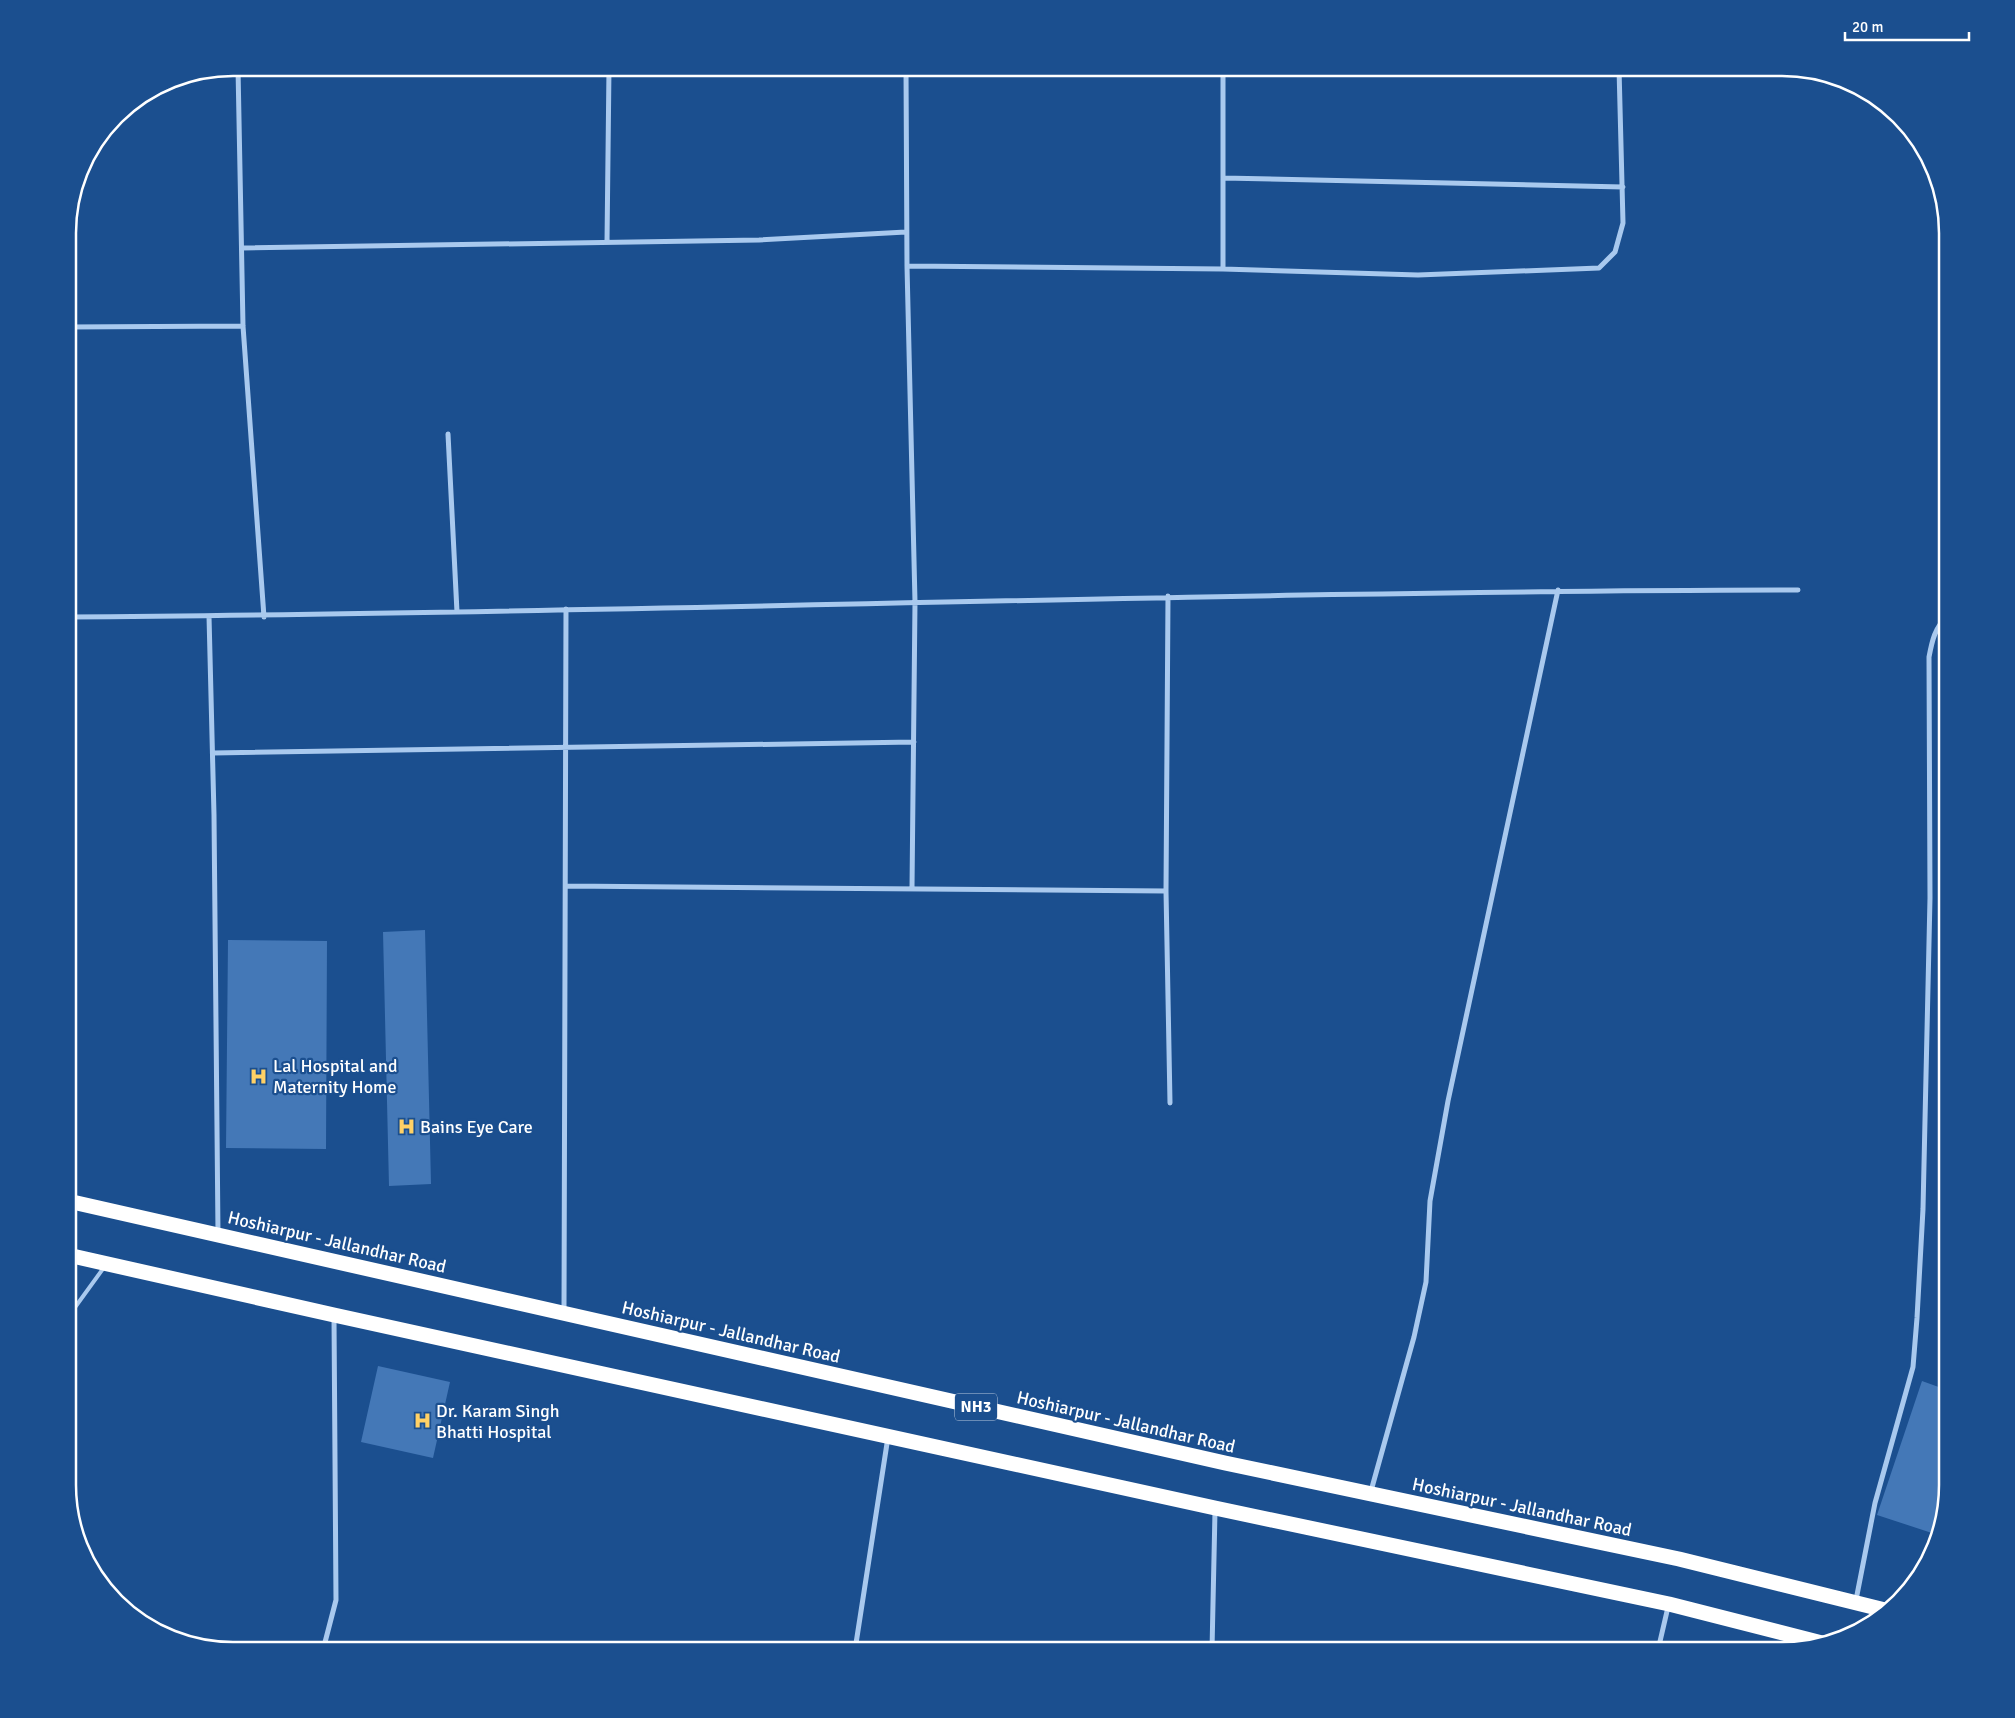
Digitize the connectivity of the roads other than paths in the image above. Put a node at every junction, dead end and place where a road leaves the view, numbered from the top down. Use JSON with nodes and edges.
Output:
{"nodes":[{"id":1,"x":238,"y":76,"type":"edge"},
{"id":2,"x":609,"y":76,"type":"edge"},
{"id":3,"x":906,"y":76,"type":"edge"},
{"id":4,"x":1223,"y":76,"type":"edge"},
{"id":5,"x":1619,"y":76,"type":"edge"},
{"id":6,"x":1223,"y":178,"type":"junction"},
{"id":7,"x":1623,"y":187,"type":"junction"},
{"id":8,"x":906,"y":232,"type":"junction"},
{"id":9,"x":607,"y":242,"type":"junction"},
{"id":10,"x":242,"y":248,"type":"junction"},
{"id":11,"x":907,"y":266,"type":"junction"},
{"id":12,"x":1223,"y":269,"type":"junction"},
{"id":13,"x":244,"y":326,"type":"junction"},
{"id":14,"x":77,"y":327,"type":"edge"},
{"id":15,"x":448,"y":434,"type":"dead end"},
{"id":16,"x":1558,"y":590,"type":"junction"},
{"id":17,"x":1798,"y":590,"type":"dead end"},
{"id":18,"x":1168,"y":596,"type":"junction"},
{"id":19,"x":916,"y":602,"type":"junction"},
{"id":20,"x":566,"y":609,"type":"junction"},
{"id":21,"x":457,"y":612,"type":"junction"},
{"id":22,"x":209,"y":616,"type":"junction"},
{"id":23,"x":77,"y":617,"type":"edge"},
{"id":24,"x":264,"y":617,"type":"junction"},
{"id":25,"x":1939,"y":626,"type":"edge"},
{"id":26,"x":914,"y":742,"type":"junction"},
{"id":27,"x":567,"y":747,"type":"junction"},
{"id":28,"x":213,"y":753,"type":"junction"},
{"id":29,"x":566,"y":886,"type":"junction"},
{"id":30,"x":912,"y":888,"type":"junction"},
{"id":31,"x":1166,"y":890,"type":"junction"},
{"id":32,"x":1170,"y":1104,"type":"dead end"},
{"id":33,"x":77,"y":1203,"type":"edge"},
{"id":34,"x":218,"y":1234,"type":"junction"},
{"id":35,"x":77,"y":1256,"type":"edge"},
{"id":36,"x":107,"y":1264,"type":"junction"},
{"id":37,"x":77,"y":1305,"type":"edge"},
{"id":38,"x":564,"y":1314,"type":"junction"},
{"id":39,"x":334,"y":1315,"type":"junction"},
{"id":40,"x":888,"y":1436,"type":"junction"},
{"id":41,"x":1370,"y":1494,"type":"junction"},
{"id":42,"x":1215,"y":1508,"type":"junction"},
{"id":43,"x":1856,"y":1603,"type":"junction"},
{"id":44,"x":1668,"y":1604,"type":"junction"},
{"id":45,"x":1879,"y":1608,"type":"edge"},
{"id":46,"x":1807,"y":1639,"type":"edge"},
{"id":47,"x":325,"y":1642,"type":"edge"},
{"id":48,"x":856,"y":1642,"type":"edge"},
{"id":49,"x":1212,"y":1642,"type":"edge"},
{"id":50,"x":1660,"y":1642,"type":"edge"}],
"edges":[{"from":1,"to":10,"type":"street"},
{"from":2,"to":9,"type":"street"},
{"from":3,"to":8,"type":"street"},
{"from":4,"to":6,"type":"street"},
{"from":5,"to":7,"type":"street"},
{"from":6,"to":7,"type":"street"},
{"from":6,"to":12,"type":"street"},
{"from":7,"to":12,"type":"street"},
{"from":8,"to":9,"type":"street"},
{"from":8,"to":11,"type":"street"},
{"from":9,"to":10,"type":"street"},
{"from":10,"to":13,"type":"street"},
{"from":11,"to":12,"type":"street"},
{"from":11,"to":19,"type":"street"},
{"from":13,"to":14,"type":"street"},
{"from":13,"to":24,"type":"street"},
{"from":15,"to":21,"type":"street"},
{"from":16,"to":17,"type":"street"},
{"from":16,"to":18,"type":"street"},
{"from":16,"to":41,"type":"street"},
{"from":18,"to":19,"type":"street"},
{"from":18,"to":31,"type":"street"},
{"from":19,"to":20,"type":"street"},
{"from":19,"to":26,"type":"street"},
{"from":20,"to":21,"type":"street"},
{"from":20,"to":27,"type":"street"},
{"from":21,"to":24,"type":"street"},
{"from":22,"to":23,"type":"street"},
{"from":22,"to":24,"type":"street"},
{"from":22,"to":28,"type":"street"},
{"from":25,"to":43,"type":"street"},
{"from":26,"to":27,"type":"street"},
{"from":26,"to":30,"type":"street"},
{"from":27,"to":28,"type":"street"},
{"from":27,"to":29,"type":"street"},
{"from":28,"to":34,"type":"street"},
{"from":29,"to":30,"type":"street"},
{"from":29,"to":38,"type":"street"},
{"from":30,"to":31,"type":"street"},
{"from":31,"to":32,"type":"street"},
{"from":33,"to":34,"type":"highway","name":"Hoshiarpur - Jallandhar Road","number":"NH3"},
{"from":34,"to":38,"type":"highway","name":"Hoshiarpur - Jallandhar Road","number":"NH3"},
{"from":35,"to":36,"type":"highway"},
{"from":36,"to":37,"type":"lane"},
{"from":36,"to":39,"type":"highway"},
{"from":38,"to":41,"type":"highway","name":"Hoshiarpur - Jallandhar Road","number":"NH3"},
{"from":39,"to":40,"type":"highway"},
{"from":39,"to":47,"type":"street"},
{"from":40,"to":42,"type":"highway"},
{"from":40,"to":48,"type":"street"},
{"from":41,"to":43,"type":"highway","name":"Hoshiarpur - Jallandhar Road","number":"NH3"},
{"from":42,"to":44,"type":"highway"},
{"from":42,"to":49,"type":"street"},
{"from":43,"to":45,"type":"highway","name":"Hoshiarpur - Jallandhar Road","number":"NH3"},
{"from":44,"to":46,"type":"highway"},
{"from":44,"to":50,"type":"street"}]}
